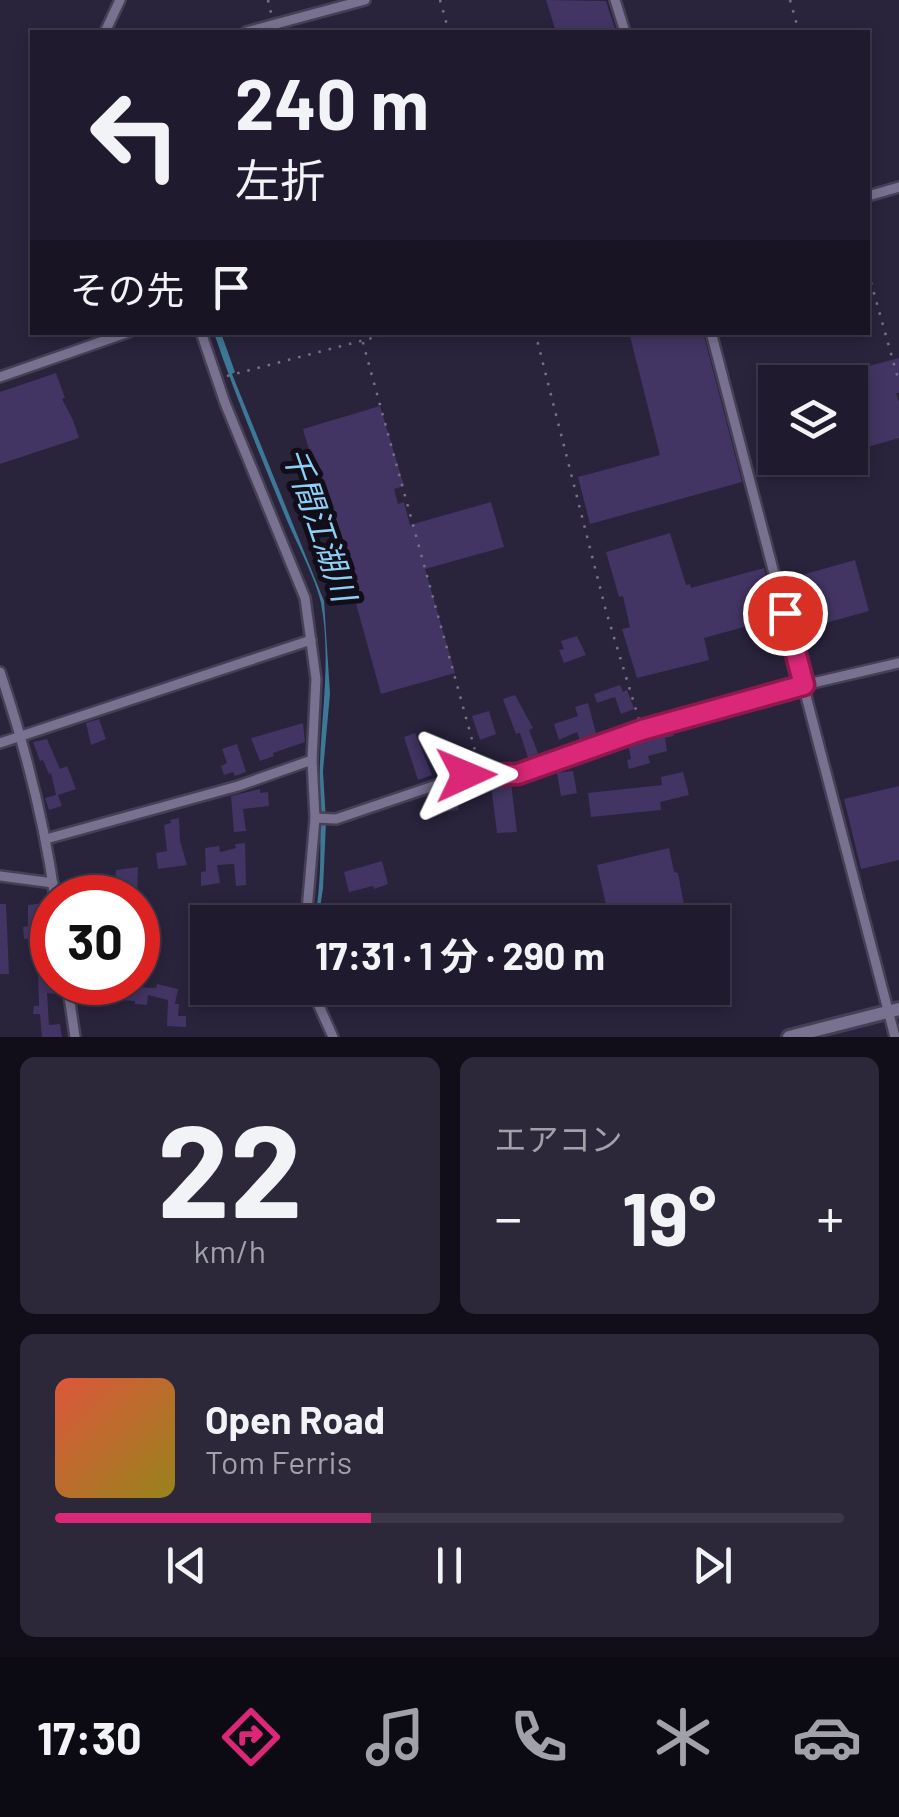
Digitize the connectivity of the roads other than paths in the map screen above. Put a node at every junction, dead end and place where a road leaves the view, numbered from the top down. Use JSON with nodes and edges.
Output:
{"nodes":[{"id":1,"x":120,"y":0,"type":"edge"},
{"id":2,"x":365,"y":0,"type":"edge"},
{"id":3,"x":615,"y":0,"type":"edge"},
{"id":4,"x":106,"y":30,"type":"edge"},
{"id":5,"x":253,"y":30,"type":"edge"},
{"id":6,"x":624,"y":30,"type":"edge"},
{"id":7,"x":899,"y":186,"type":"edge"},
{"id":8,"x":870,"y":195,"type":"edge"},
{"id":9,"x":121,"y":335,"type":"edge"},
{"id":10,"x":202,"y":335,"type":"edge"},
{"id":11,"x":711,"y":335,"type":"edge"},
{"id":12,"x":0,"y":377,"type":"edge"},
{"id":13,"x":311,"y":640,"type":"junction"},
{"id":14,"x":899,"y":663,"type":"edge"},
{"id":15,"x":0,"y":672,"type":"edge"},
{"id":16,"x":804,"y":685,"type":"junction"},
{"id":17,"x":22,"y":736,"type":"junction"},
{"id":18,"x":0,"y":744,"type":"edge"},
{"id":19,"x":312,"y":760,"type":"junction"},
{"id":20,"x":315,"y":818,"type":"junction"},
{"id":21,"x":46,"y":839,"type":"junction"},
{"id":22,"x":52,"y":875,"type":"edge"},
{"id":23,"x":0,"y":876,"type":"edge"},
{"id":24,"x":30,"y":880,"type":"edge"},
{"id":25,"x":307,"y":905,"type":"edge"},
{"id":26,"x":70,"y":1005,"type":"edge"},
{"id":27,"x":319,"y":1005,"type":"edge"},
{"id":28,"x":894,"y":1010,"type":"edge"},
{"id":29,"x":75,"y":1037,"type":"edge"},
{"id":30,"x":333,"y":1037,"type":"edge"},
{"id":31,"x":790,"y":1037,"type":"edge"},
{"id":32,"x":895,"y":1037,"type":"edge"}],
"edges":[{"from":1,"to":4,"type":"street"},
{"from":2,"to":5,"type":"street"},
{"from":3,"to":6,"type":"street"},
{"from":7,"to":8,"type":"street"},
{"from":9,"to":12,"type":"street"},
{"from":10,"to":13,"type":"street"},
{"from":11,"to":16,"type":"street"},
{"from":13,"to":17,"type":"street"},
{"from":13,"to":19,"type":"street"},
{"from":14,"to":16,"type":"street"},
{"from":15,"to":17,"type":"street"},
{"from":16,"to":20,"type":"street"},
{"from":16,"to":28,"type":"street"},
{"from":17,"to":18,"type":"street"},
{"from":17,"to":21,"type":"street"},
{"from":19,"to":20,"type":"street"},
{"from":19,"to":21,"type":"street"},
{"from":20,"to":25,"type":"street"},
{"from":21,"to":22,"type":"street"},
{"from":23,"to":24,"type":"street"},
{"from":26,"to":29,"type":"street"},
{"from":27,"to":30,"type":"street"},
{"from":28,"to":31,"type":"street"},
{"from":28,"to":32,"type":"street"}]}
